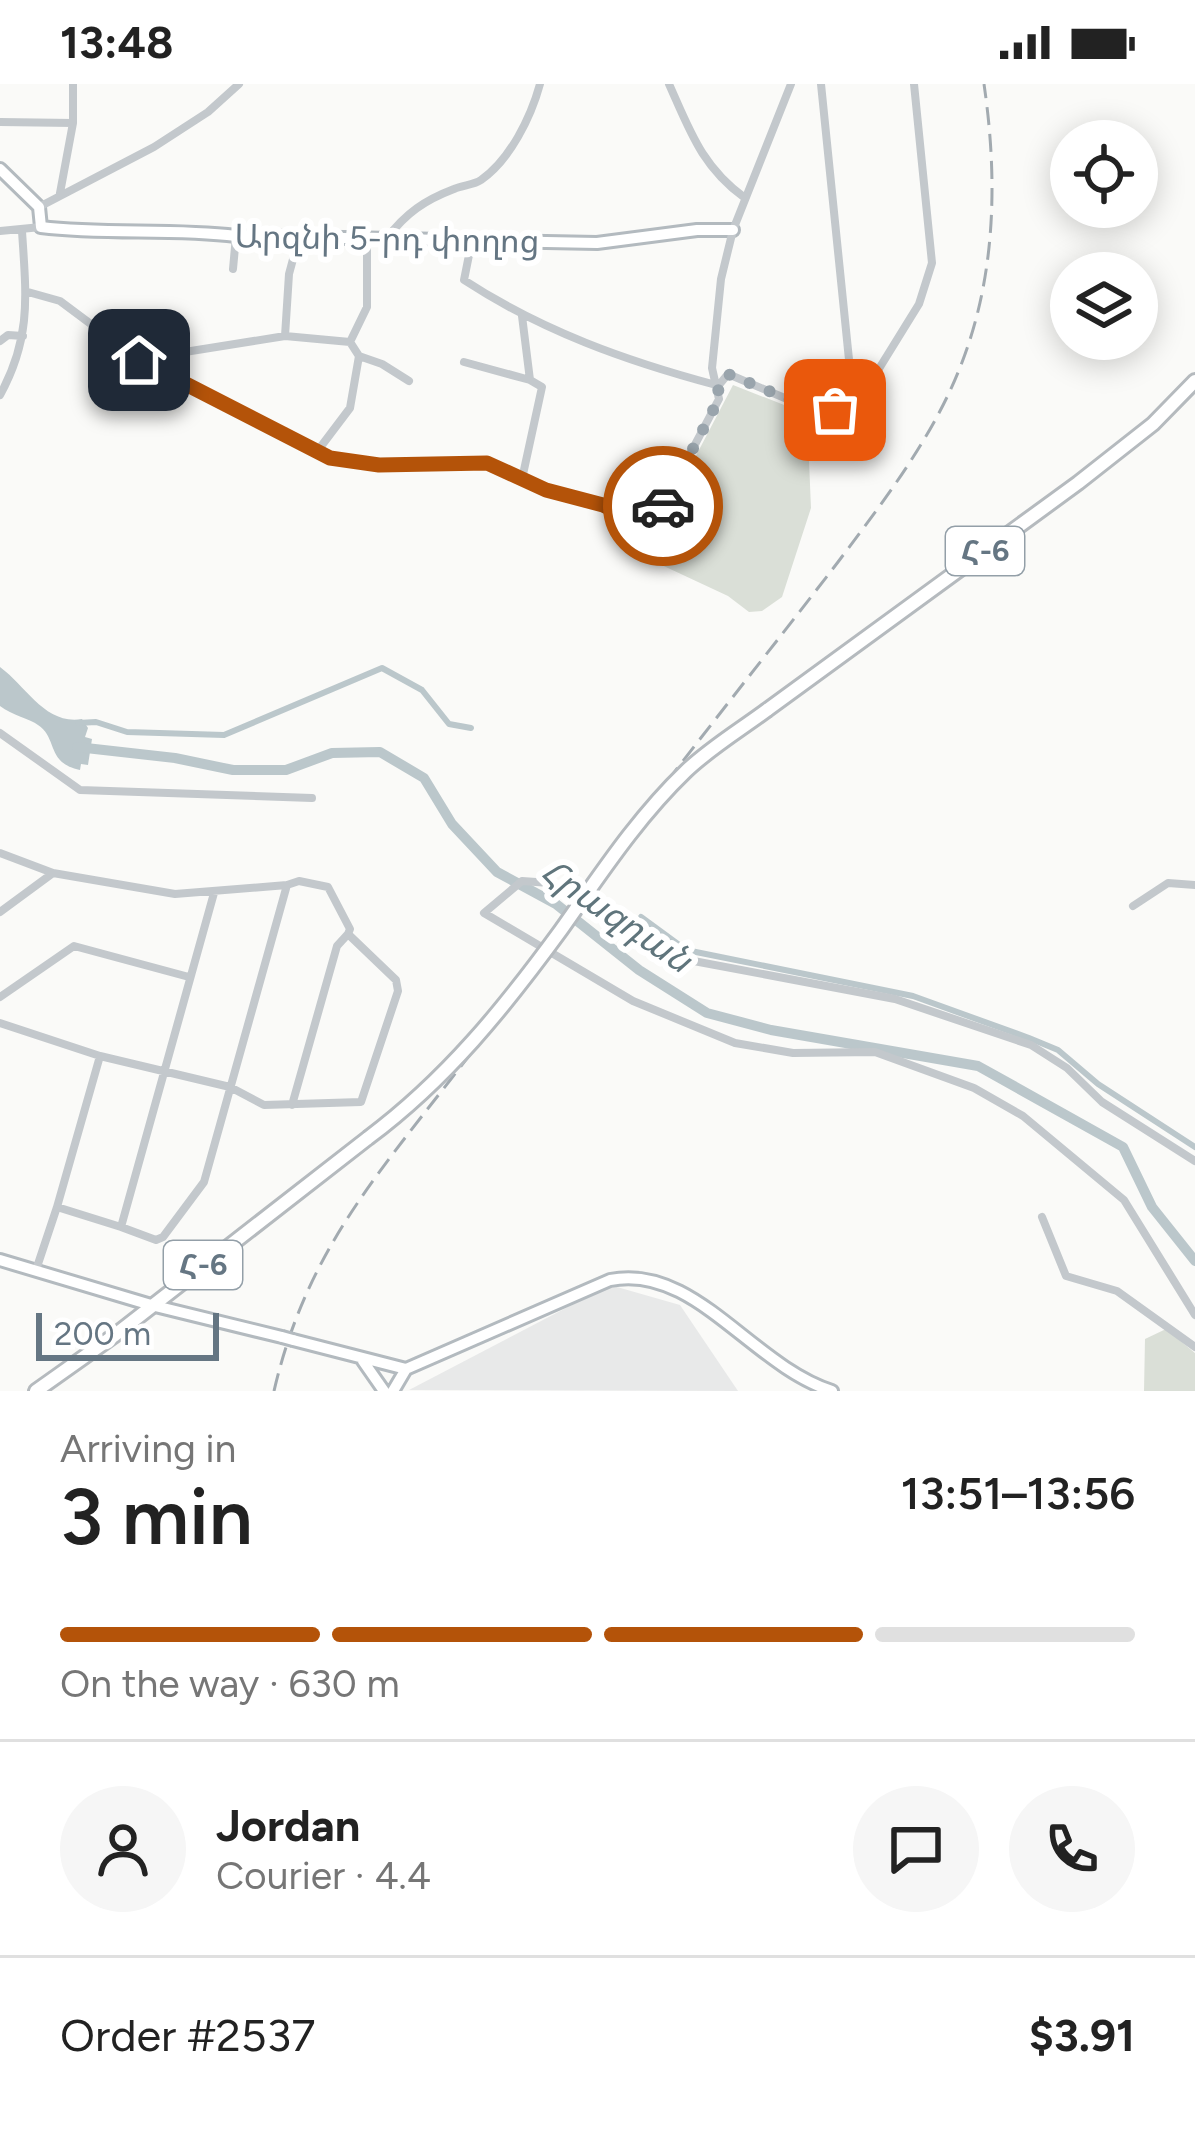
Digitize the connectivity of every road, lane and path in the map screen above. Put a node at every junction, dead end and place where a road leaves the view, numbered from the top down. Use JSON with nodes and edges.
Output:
{"nodes":[{"id":1,"x":73,"y":84,"type":"edge"},
{"id":2,"x":239,"y":84,"type":"edge"},
{"id":3,"x":541,"y":84,"type":"edge"},
{"id":4,"x":669,"y":84,"type":"edge"},
{"id":5,"x":790,"y":84,"type":"edge"},
{"id":6,"x":821,"y":84,"type":"edge"},
{"id":7,"x":914,"y":84,"type":"edge"},
{"id":8,"x":0,"y":122,"type":"edge"},
{"id":9,"x":73,"y":124,"type":"junction"},
{"id":10,"x":0,"y":169,"type":"edge"},
{"id":11,"x":60,"y":194,"type":"junction"},
{"id":12,"x":745,"y":198,"type":"junction"},
{"id":13,"x":39,"y":207,"type":"junction"},
{"id":14,"x":41,"y":227,"type":"junction"},
{"id":15,"x":733,"y":230,"type":"junction"},
{"id":16,"x":0,"y":231,"type":"edge"},
{"id":17,"x":22,"y":231,"type":"junction"},
{"id":18,"x":236,"y":236,"type":"junction"},
{"id":19,"x":299,"y":237,"type":"junction"},
{"id":20,"x":387,"y":238,"type":"junction"},
{"id":21,"x":368,"y":239,"type":"junction"},
{"id":22,"x":472,"y":240,"type":"junction"},
{"id":23,"x":233,"y":269,"type":"dead end"},
{"id":24,"x":28,"y":292,"type":"junction"},
{"id":25,"x":521,"y":315,"type":"junction"},
{"id":26,"x":22,"y":336,"type":"junction"},
{"id":27,"x":285,"y":336,"type":"junction"},
{"id":28,"x":0,"y":341,"type":"edge"},
{"id":29,"x":350,"y":342,"type":"junction"},
{"id":30,"x":358,"y":356,"type":"junction"},
{"id":31,"x":139,"y":360,"type":"junction"},
{"id":32,"x":464,"y":362,"type":"dead end"},
{"id":33,"x":530,"y":380,"type":"junction"},
{"id":34,"x":409,"y":381,"type":"dead end"},
{"id":35,"x":1195,"y":381,"type":"edge"},
{"id":36,"x":718,"y":386,"type":"junction"},
{"id":37,"x":0,"y":395,"type":"edge"},
{"id":38,"x":854,"y":401,"type":"junction"},
{"id":39,"x":316,"y":453,"type":"junction"},
{"id":40,"x":522,"y":479,"type":"junction"},
{"id":41,"x":0,"y":733,"type":"edge"},
{"id":42,"x":312,"y":798,"type":"dead end"},
{"id":43,"x":0,"y":854,"type":"edge"},
{"id":44,"x":53,"y":873,"type":"junction"},
{"id":45,"x":286,"y":885,"type":"junction"},
{"id":46,"x":1195,"y":885,"type":"edge"},
{"id":47,"x":214,"y":892,"type":"junction"},
{"id":48,"x":1133,"y":907,"type":"dead end"},
{"id":49,"x":0,"y":912,"type":"edge"},
{"id":50,"x":348,"y":934,"type":"junction"},
{"id":51,"x":189,"y":977,"type":"junction"},
{"id":52,"x":0,"y":997,"type":"edge"},
{"id":53,"x":0,"y":1023,"type":"edge"},
{"id":54,"x":100,"y":1056,"type":"junction"},
{"id":55,"x":166,"y":1071,"type":"junction"},
{"id":56,"x":230,"y":1087,"type":"junction"},
{"id":57,"x":292,"y":1105,"type":"junction"},
{"id":58,"x":1195,"y":1161,"type":"edge"},
{"id":59,"x":57,"y":1207,"type":"junction"},
{"id":60,"x":1042,"y":1217,"type":"dead end"},
{"id":61,"x":122,"y":1227,"type":"junction"},
{"id":62,"x":0,"y":1260,"type":"edge"},
{"id":63,"x":36,"y":1270,"type":"junction"},
{"id":64,"x":151,"y":1305,"type":"junction"},
{"id":65,"x":1195,"y":1315,"type":"edge"},
{"id":66,"x":1195,"y":1347,"type":"edge"},
{"id":67,"x":363,"y":1361,"type":"junction"},
{"id":68,"x":406,"y":1370,"type":"junction"},
{"id":69,"x":36,"y":1391,"type":"edge"},
{"id":70,"x":389,"y":1391,"type":"edge"},
{"id":71,"x":832,"y":1391,"type":"edge"}],
"edges":[{"from":1,"to":9,"type":"street"},
{"from":2,"to":11,"type":"street"},
{"from":3,"to":20,"type":"street"},
{"from":4,"to":12,"type":"street"},
{"from":5,"to":12,"type":"street"},
{"from":6,"to":38,"type":"street"},
{"from":7,"to":38,"type":"street"},
{"from":8,"to":9,"type":"street"},
{"from":9,"to":11,"type":"street"},
{"from":10,"to":13,"type":"street"},
{"from":11,"to":13,"type":"street"},
{"from":12,"to":15,"type":"street"},
{"from":13,"to":14,"type":"street"},
{"from":14,"to":17,"type":"street","name":"Արզնի 5-րդ փողոց"},
{"from":14,"to":18,"type":"street","name":"Արզնի 5-րդ փողոց"},
{"from":15,"to":22,"type":"street","name":"Արզնի 5-րդ փողոց"},
{"from":15,"to":36,"type":"street"},
{"from":16,"to":17,"type":"street","name":"Արզնի 5-րդ փողոց"},
{"from":17,"to":24,"type":"street"},
{"from":18,"to":19,"type":"street","name":"Արզնի 5-րդ փողոց"},
{"from":18,"to":23,"type":"street"},
{"from":19,"to":21,"type":"street","name":"Արզնի 5-րդ փողոց"},
{"from":19,"to":27,"type":"street"},
{"from":20,"to":21,"type":"street","name":"Արզնի 5-րդ փողոց"},
{"from":20,"to":22,"type":"street","name":"Արզնի 5-րդ փողոց"},
{"from":21,"to":29,"type":"street"},
{"from":22,"to":25,"type":"street"},
{"from":24,"to":26,"type":"street"},
{"from":24,"to":31,"type":"street"},
{"from":25,"to":33,"type":"street"},
{"from":25,"to":36,"type":"street"},
{"from":26,"to":28,"type":"street"},
{"from":26,"to":37,"type":"street"},
{"from":27,"to":29,"type":"street"},
{"from":27,"to":31,"type":"street"},
{"from":29,"to":30,"type":"street"},
{"from":30,"to":34,"type":"street"},
{"from":30,"to":39,"type":"street"},
{"from":31,"to":39,"type":"street"},
{"from":32,"to":33,"type":"street"},
{"from":33,"to":40,"type":"street"},
{"from":35,"to":64,"type":"main road","number":"Հ-6","bridge":true},
{"from":36,"to":38,"type":"street"},
{"from":36,"to":40,"type":"street"},
{"from":39,"to":40,"type":"street"},
{"from":41,"to":42,"type":"street"},
{"from":43,"to":44,"type":"street"},
{"from":44,"to":47,"type":"street"},
{"from":44,"to":49,"type":"street"},
{"from":45,"to":47,"type":"street"},
{"from":45,"to":50,"type":"street"},
{"from":45,"to":56,"type":"street"},
{"from":46,"to":48,"type":"street"},
{"from":47,"to":51,"type":"street"},
{"from":50,"to":57,"type":"street"},
{"from":50,"to":57,"type":"street"},
{"from":51,"to":52,"type":"street"},
{"from":51,"to":55,"type":"street"},
{"from":53,"to":54,"type":"street"},
{"from":54,"to":55,"type":"street"},
{"from":54,"to":59,"type":"street"},
{"from":55,"to":56,"type":"street"},
{"from":55,"to":61,"type":"street"},
{"from":56,"to":57,"type":"street"},
{"from":56,"to":61,"type":"street"},
{"from":58,"to":65,"type":"street"},
{"from":59,"to":61,"type":"street"},
{"from":59,"to":63,"type":"street"},
{"from":60,"to":66,"type":"street"},
{"from":62,"to":63,"type":"street"},
{"from":63,"to":64,"type":"street"},
{"from":64,"to":67,"type":"street"},
{"from":64,"to":69,"type":"main road","number":"Հ-6"},
{"from":67,"to":68,"type":"street"},
{"from":67,"to":70,"type":"street"},
{"from":68,"to":70,"type":"street"},
{"from":68,"to":71,"type":"street"}]}
